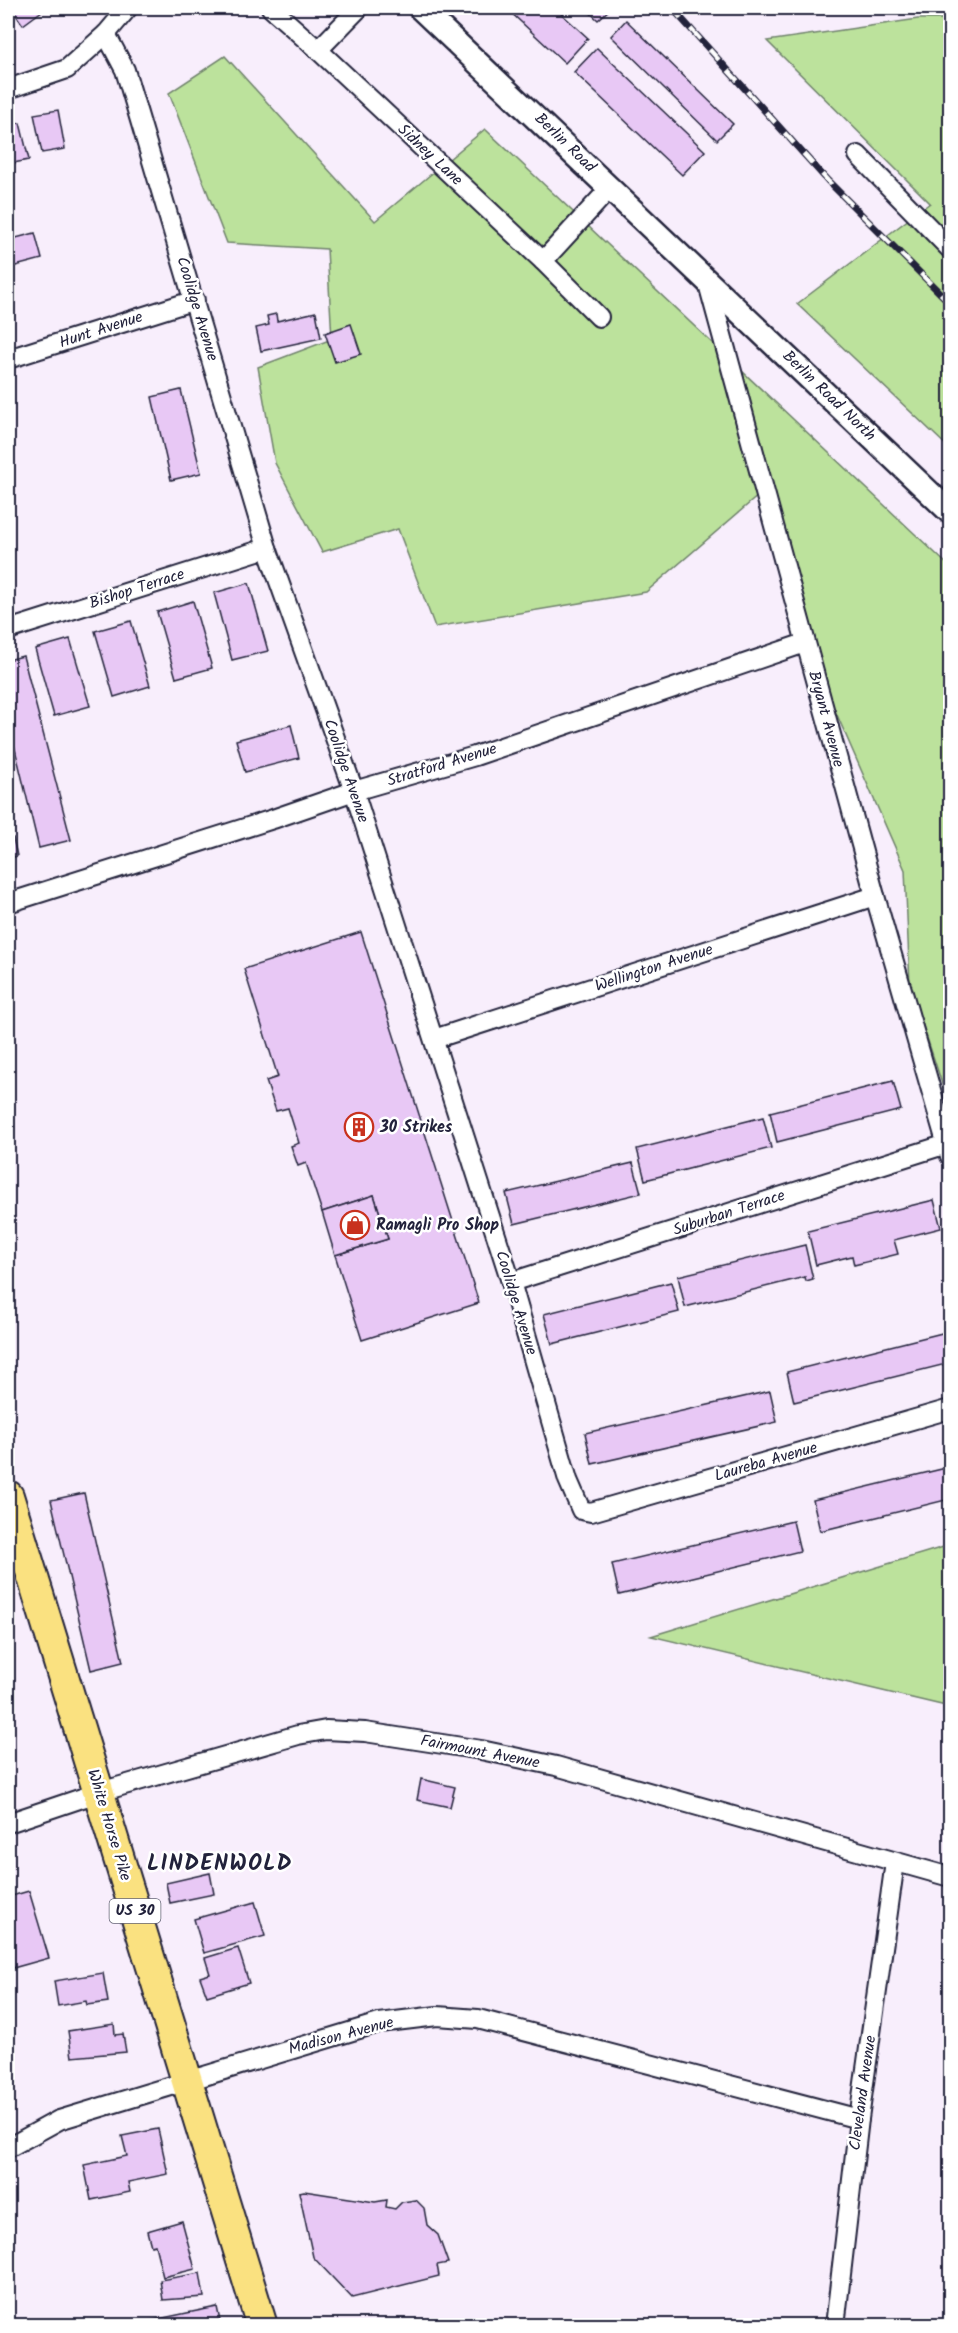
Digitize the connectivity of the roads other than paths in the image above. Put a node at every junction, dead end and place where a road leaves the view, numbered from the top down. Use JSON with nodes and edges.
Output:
{"nodes":[{"id":1,"x":128,"y":8,"type":"edge"},
{"id":2,"x":271,"y":8,"type":"edge"},
{"id":3,"x":359,"y":8,"type":"edge"},
{"id":4,"x":420,"y":8,"type":"edge"},
{"id":5,"x":106,"y":34,"type":"junction"},
{"id":6,"x":318,"y":50,"type":"junction"},
{"id":7,"x":8,"y":89,"type":"edge"},
{"id":8,"x":858,"y":155,"type":"dead end"},
{"id":9,"x":611,"y":187,"type":"junction"},
{"id":10,"x":951,"y":249,"type":"edge"},
{"id":11,"x":543,"y":261,"type":"junction"},
{"id":12,"x":707,"y":280,"type":"junction"},
{"id":13,"x":195,"y":300,"type":"junction"},
{"id":14,"x":599,"y":317,"type":"dead end"},
{"id":15,"x":8,"y":359,"type":"edge"},
{"id":16,"x":951,"y":512,"type":"edge"},
{"id":17,"x":267,"y":548,"type":"junction"},
{"id":18,"x":8,"y":630,"type":"edge"},
{"id":19,"x":806,"y":643,"type":"junction"},
{"id":20,"x":354,"y":791,"type":"junction"},
{"id":21,"x":875,"y":896,"type":"junction"},
{"id":22,"x":8,"y":903,"type":"edge"},
{"id":23,"x":434,"y":1039,"type":"junction"},
{"id":24,"x":949,"y":1150,"type":"edge"},
{"id":25,"x":511,"y":1282,"type":"junction"},
{"id":26,"x":951,"y":1409,"type":"edge"},
{"id":27,"x":8,"y":1496,"type":"edge"},
{"id":28,"x":581,"y":1510,"type":"joint"},
{"id":29,"x":100,"y":1792,"type":"junction"},
{"id":30,"x":8,"y":1823,"type":"edge"},
{"id":31,"x":895,"y":1862,"type":"junction"},
{"id":32,"x":951,"y":1877,"type":"edge"},
{"id":33,"x":186,"y":2081,"type":"junction"},
{"id":34,"x":859,"y":2119,"type":"junction"},
{"id":35,"x":8,"y":2148,"type":"edge"},
{"id":36,"x":262,"y":2325,"type":"edge"},
{"id":37,"x":835,"y":2325,"type":"edge"}],
"edges":[{"from":1,"to":5,"type":"street"},
{"from":2,"to":6,"type":"street","name":"Sidney Lane"},
{"from":3,"to":6,"type":"street"},
{"from":4,"to":9,"type":"street","name":"Berlin Road"},
{"from":5,"to":7,"type":"street"},
{"from":5,"to":13,"type":"street","name":"Coolidge Avenue"},
{"from":6,"to":11,"type":"street","name":"Sidney Lane"},
{"from":8,"to":10,"type":"street"},
{"from":9,"to":11,"type":"street"},
{"from":9,"to":12,"type":"street","name":"Berlin Road"},
{"from":11,"to":14,"type":"street","name":"Sidney Lane"},
{"from":12,"to":16,"type":"street","name":"Berlin Road North"},
{"from":12,"to":19,"type":"street","name":"Bryant Avenue"},
{"from":13,"to":15,"type":"street","name":"Hunt Avenue"},
{"from":13,"to":17,"type":"street","name":"Coolidge Avenue"},
{"from":17,"to":18,"type":"street","name":"Bishop Terrace"},
{"from":17,"to":20,"type":"street","name":"Coolidge Avenue"},
{"from":19,"to":20,"type":"street","name":"Stratford Avenue"},
{"from":19,"to":21,"type":"street","name":"Bryant Avenue"},
{"from":20,"to":22,"type":"street","name":"Stratford Avenue"},
{"from":20,"to":23,"type":"street","name":"Coolidge Avenue"},
{"from":21,"to":23,"type":"street","name":"Wellington Avenue"},
{"from":21,"to":24,"type":"street","name":"Bryant Avenue"},
{"from":23,"to":25,"type":"street","name":"Coolidge Avenue"},
{"from":24,"to":25,"type":"street","name":"Suburban Terrace"},
{"from":25,"to":28,"type":"street","name":"Coolidge Avenue"},
{"from":26,"to":28,"type":"street","name":"Laureba Avenue"},
{"from":27,"to":29,"type":"highway","name":"White Horse Pike","number":"US 30"},
{"from":29,"to":30,"type":"street","name":"Fairmount Avenue"},
{"from":29,"to":31,"type":"street","name":"Fairmount Avenue"},
{"from":29,"to":33,"type":"highway","name":"White Horse Pike","number":"US 30"},
{"from":31,"to":32,"type":"street","name":"Fairmount Avenue"},
{"from":31,"to":34,"type":"street","name":"Cleveland Avenue"},
{"from":33,"to":34,"type":"street","name":"Madison Avenue"},
{"from":33,"to":35,"type":"street","name":"Madison Avenue"},
{"from":33,"to":36,"type":"highway","name":"White Horse Pike","number":"US 30"},
{"from":34,"to":37,"type":"street","name":"Cleveland Avenue"}]}
